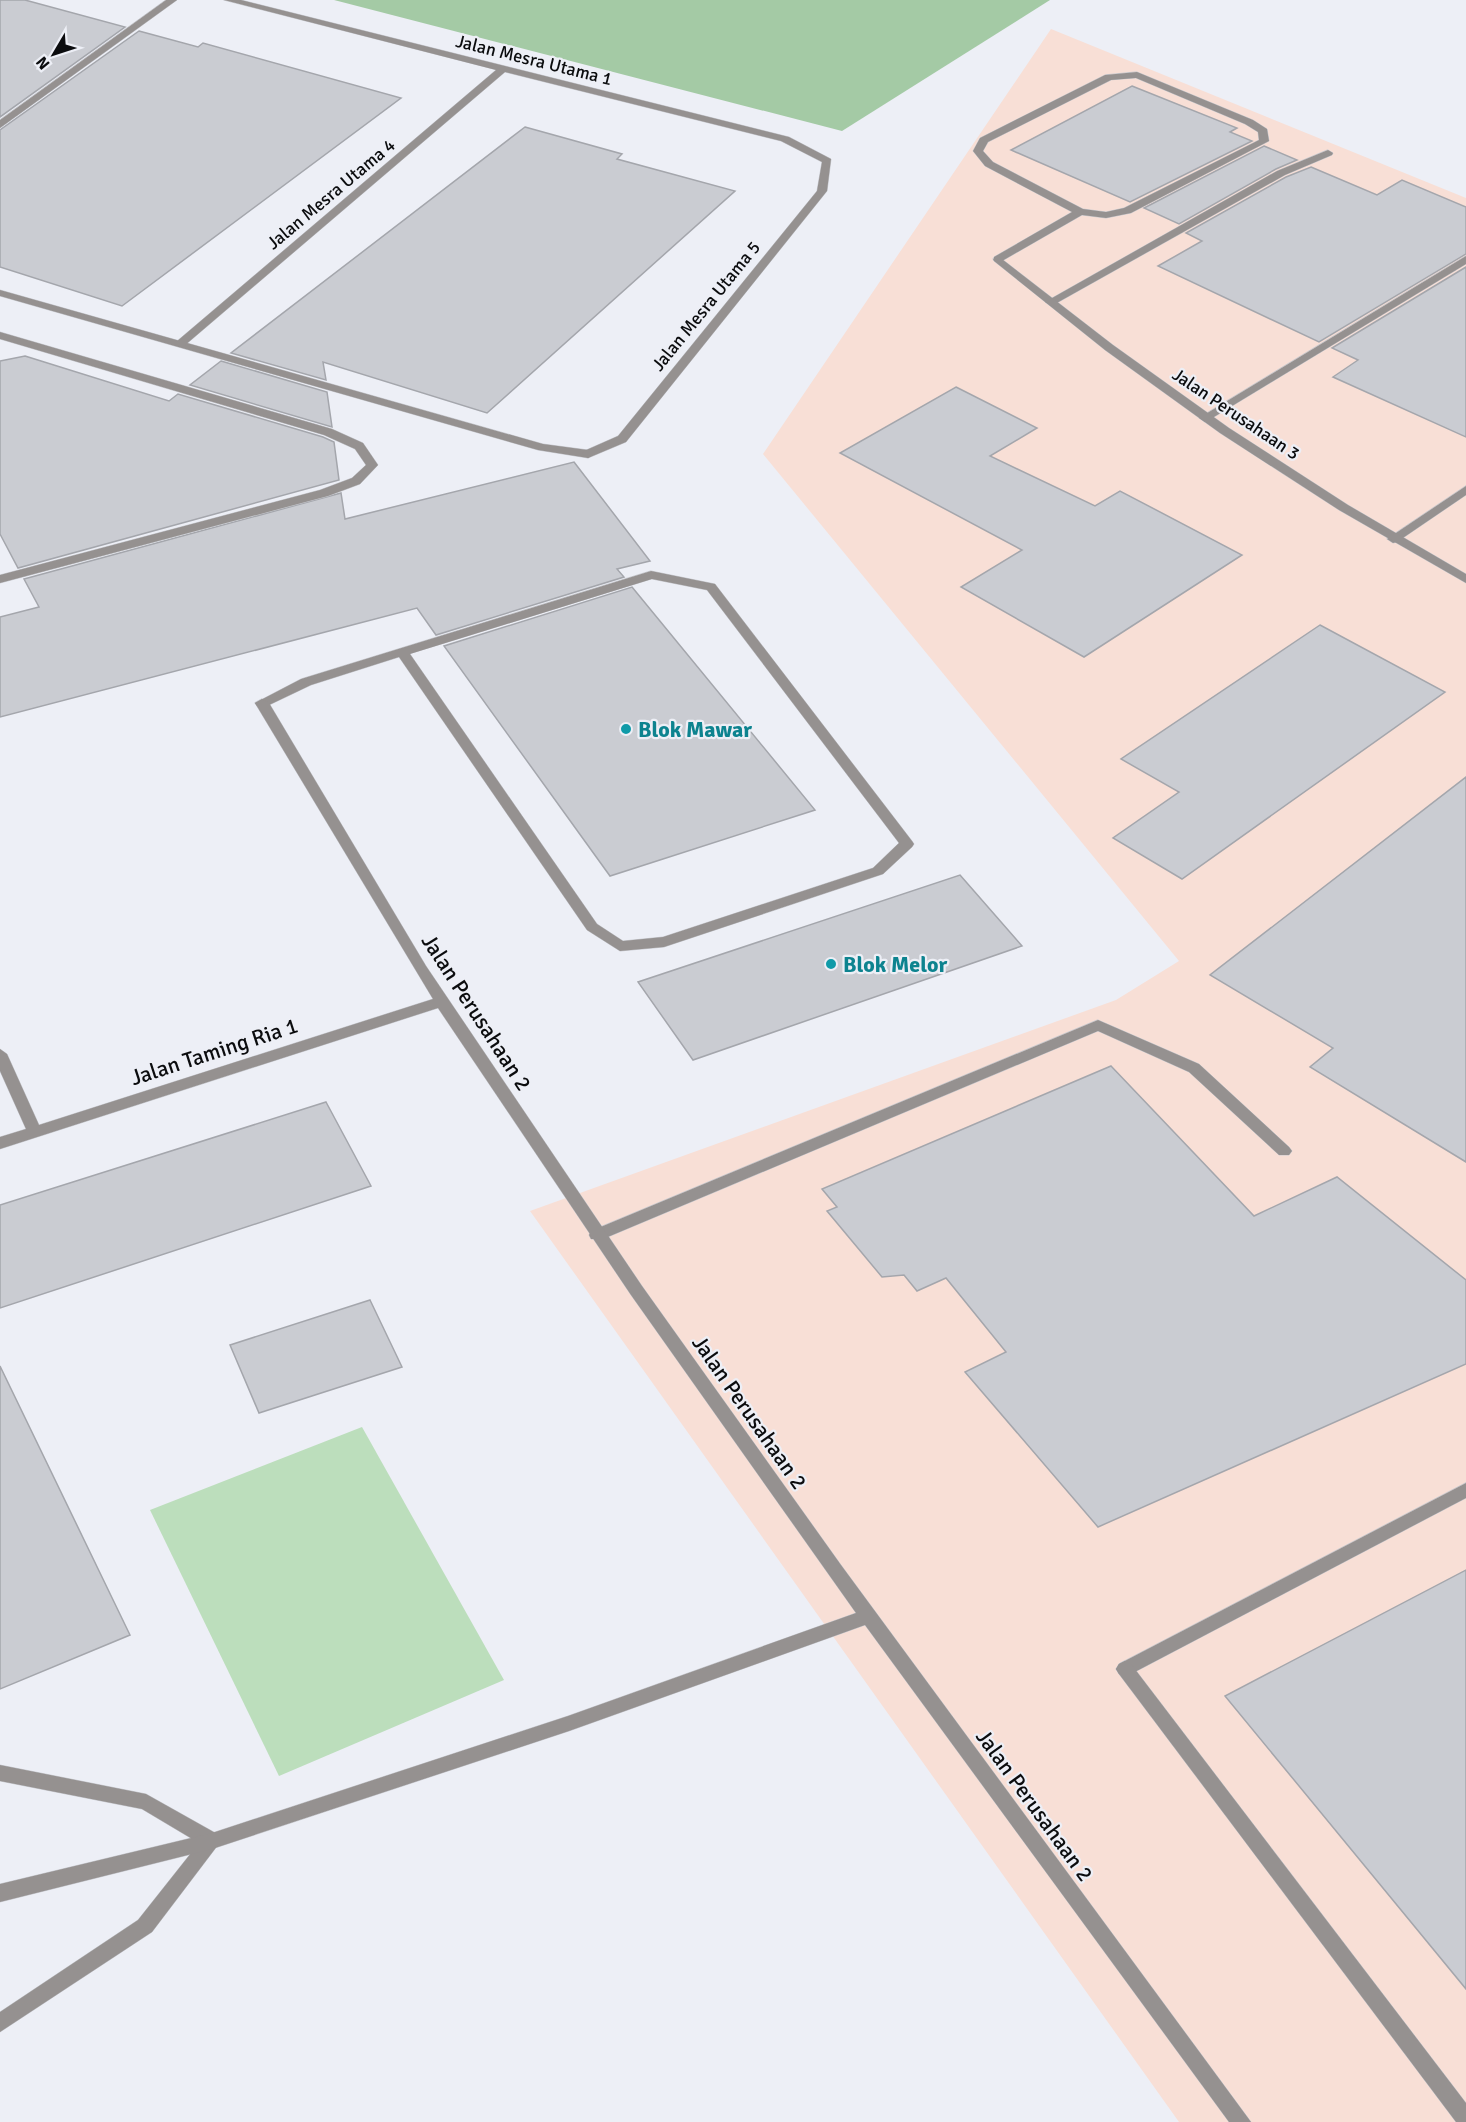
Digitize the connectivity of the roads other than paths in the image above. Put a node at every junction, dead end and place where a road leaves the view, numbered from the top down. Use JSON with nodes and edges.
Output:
{"nodes":[{"id":1,"x":172,"y":0,"type":"edge"},
{"id":2,"x":229,"y":0,"type":"edge"},
{"id":3,"x":503,"y":69,"type":"junction"},
{"id":4,"x":0,"y":125,"type":"edge"},
{"id":5,"x":1328,"y":153,"type":"dead end"},
{"id":6,"x":826,"y":161,"type":"joint"},
{"id":7,"x":1080,"y":212,"type":"junction"},
{"id":8,"x":1466,"y":259,"type":"edge"},
{"id":9,"x":0,"y":292,"type":"edge"},
{"id":10,"x":1051,"y":302,"type":"junction"},
{"id":11,"x":0,"y":335,"type":"edge"},
{"id":12,"x":180,"y":344,"type":"junction"},
{"id":13,"x":1205,"y":418,"type":"junction"},
{"id":14,"x":1466,"y":489,"type":"edge"},
{"id":15,"x":1393,"y":539,"type":"junction"},
{"id":16,"x":0,"y":579,"type":"edge"},
{"id":17,"x":1466,"y":579,"type":"edge"},
{"id":18,"x":402,"y":652,"type":"junction"},
{"id":19,"x":441,"y":1002,"type":"junction"},
{"id":20,"x":0,"y":1054,"type":"edge"},
{"id":21,"x":35,"y":1132,"type":"junction"},
{"id":22,"x":0,"y":1143,"type":"edge"},
{"id":23,"x":1284,"y":1151,"type":"dead end"},
{"id":24,"x":597,"y":1236,"type":"junction"},
{"id":25,"x":1466,"y":1490,"type":"edge"},
{"id":26,"x":867,"y":1616,"type":"junction"},
{"id":27,"x":0,"y":1773,"type":"edge"},
{"id":28,"x":212,"y":1841,"type":"junction"},
{"id":29,"x":0,"y":1893,"type":"edge"},
{"id":30,"x":0,"y":2023,"type":"edge"},
{"id":31,"x":1463,"y":2110,"type":"edge"},
{"id":32,"x":1241,"y":2122,"type":"edge"}],
"edges":[{"from":1,"to":4,"type":"street"},
{"from":2,"to":3,"type":"street","name":"Jalan Mesra Utama 1"},
{"from":3,"to":6,"type":"street","name":"Jalan Mesra Utama 1"},
{"from":3,"to":12,"type":"street","name":"Jalan Mesra Utama 4"},
{"from":5,"to":10,"type":"street"},
{"from":6,"to":12,"type":"street","name":"Jalan Mesra Utama 5"},
{"from":7,"to":7,"type":"street"},
{"from":7,"to":10,"type":"street","name":"Jalan Perusahaan 3"},
{"from":8,"to":13,"type":"street"},
{"from":9,"to":12,"type":"street"},
{"from":10,"to":13,"type":"street","name":"Jalan Perusahaan 3"},
{"from":11,"to":16,"type":"street"},
{"from":13,"to":15,"type":"street","name":"Jalan Perusahaan 3"},
{"from":14,"to":15,"type":"street"},
{"from":15,"to":17,"type":"street","name":"Jalan Perusahaan 3"},
{"from":18,"to":18,"type":"street"},
{"from":18,"to":19,"type":"street","name":"Jalan Perusahaan 2"},
{"from":19,"to":21,"type":"street","name":"Jalan Taming Ria 1"},
{"from":19,"to":24,"type":"street","name":"Jalan Perusahaan 2"},
{"from":20,"to":21,"type":"street"},
{"from":21,"to":22,"type":"street","name":"Jalan Taming Ria 1"},
{"from":23,"to":24,"type":"street"},
{"from":24,"to":26,"type":"street","name":"Jalan Perusahaan 2"},
{"from":25,"to":31,"type":"street"},
{"from":26,"to":28,"type":"street"},
{"from":26,"to":32,"type":"street","name":"Jalan Perusahaan 2"},
{"from":27,"to":28,"type":"street"},
{"from":28,"to":29,"type":"street"},
{"from":28,"to":30,"type":"street"}]}
